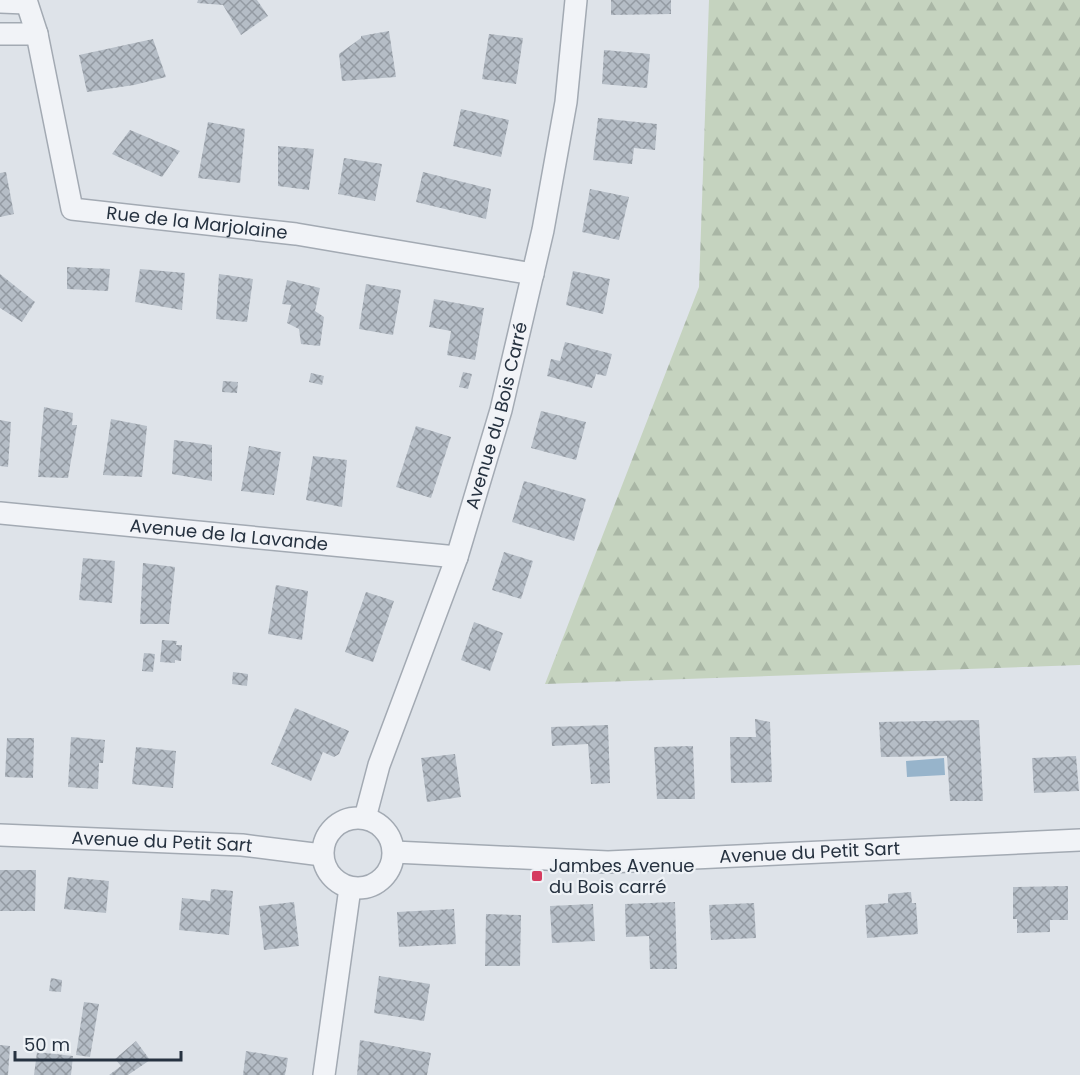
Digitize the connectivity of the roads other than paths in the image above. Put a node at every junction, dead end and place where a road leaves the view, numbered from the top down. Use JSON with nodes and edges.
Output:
{"nodes":[{"id":1,"x":576,"y":0,"type":"edge"},
{"id":2,"x":26,"y":1,"type":"edge"},
{"id":3,"x":0,"y":2,"type":"edge"},
{"id":4,"x":0,"y":34,"type":"edge"},
{"id":5,"x":37,"y":34,"type":"junction"},
{"id":6,"x":533,"y":274,"type":"junction"},
{"id":7,"x":0,"y":513,"type":"edge"},
{"id":8,"x":457,"y":557,"type":"junction"},
{"id":9,"x":365,"y":818,"type":"junction"},
{"id":10,"x":0,"y":836,"type":"edge"},
{"id":11,"x":1080,"y":840,"type":"edge"},
{"id":12,"x":394,"y":852,"type":"junction"},
{"id":13,"x":322,"y":855,"type":"junction"},
{"id":14,"x":350,"y":888,"type":"junction"},
{"id":15,"x":324,"y":1075,"type":"edge"}],
"edges":[{"from":1,"to":6,"type":"street","name":"Avenue du Bois Carré"},
{"from":2,"to":3,"type":"street"},
{"from":2,"to":5,"type":"street","name":"Rue de la Marjolaine"},
{"from":4,"to":5,"type":"street"},
{"from":5,"to":6,"type":"street","name":"Rue de la Marjolaine"},
{"from":6,"to":8,"type":"street","name":"Avenue du Bois Carré"},
{"from":7,"to":8,"type":"street","name":"Avenue de la Lavande"},
{"from":8,"to":9,"type":"street","name":"Avenue du Bois Carré"},
{"from":9,"to":12,"type":"street"},
{"from":9,"to":13,"type":"street"},
{"from":10,"to":13,"type":"street","name":"Avenue du Petit Sart"},
{"from":11,"to":12,"type":"street","name":"Avenue du Petit Sart"},
{"from":12,"to":14,"type":"street"},
{"from":13,"to":14,"type":"street"},
{"from":14,"to":15,"type":"street"}]}
